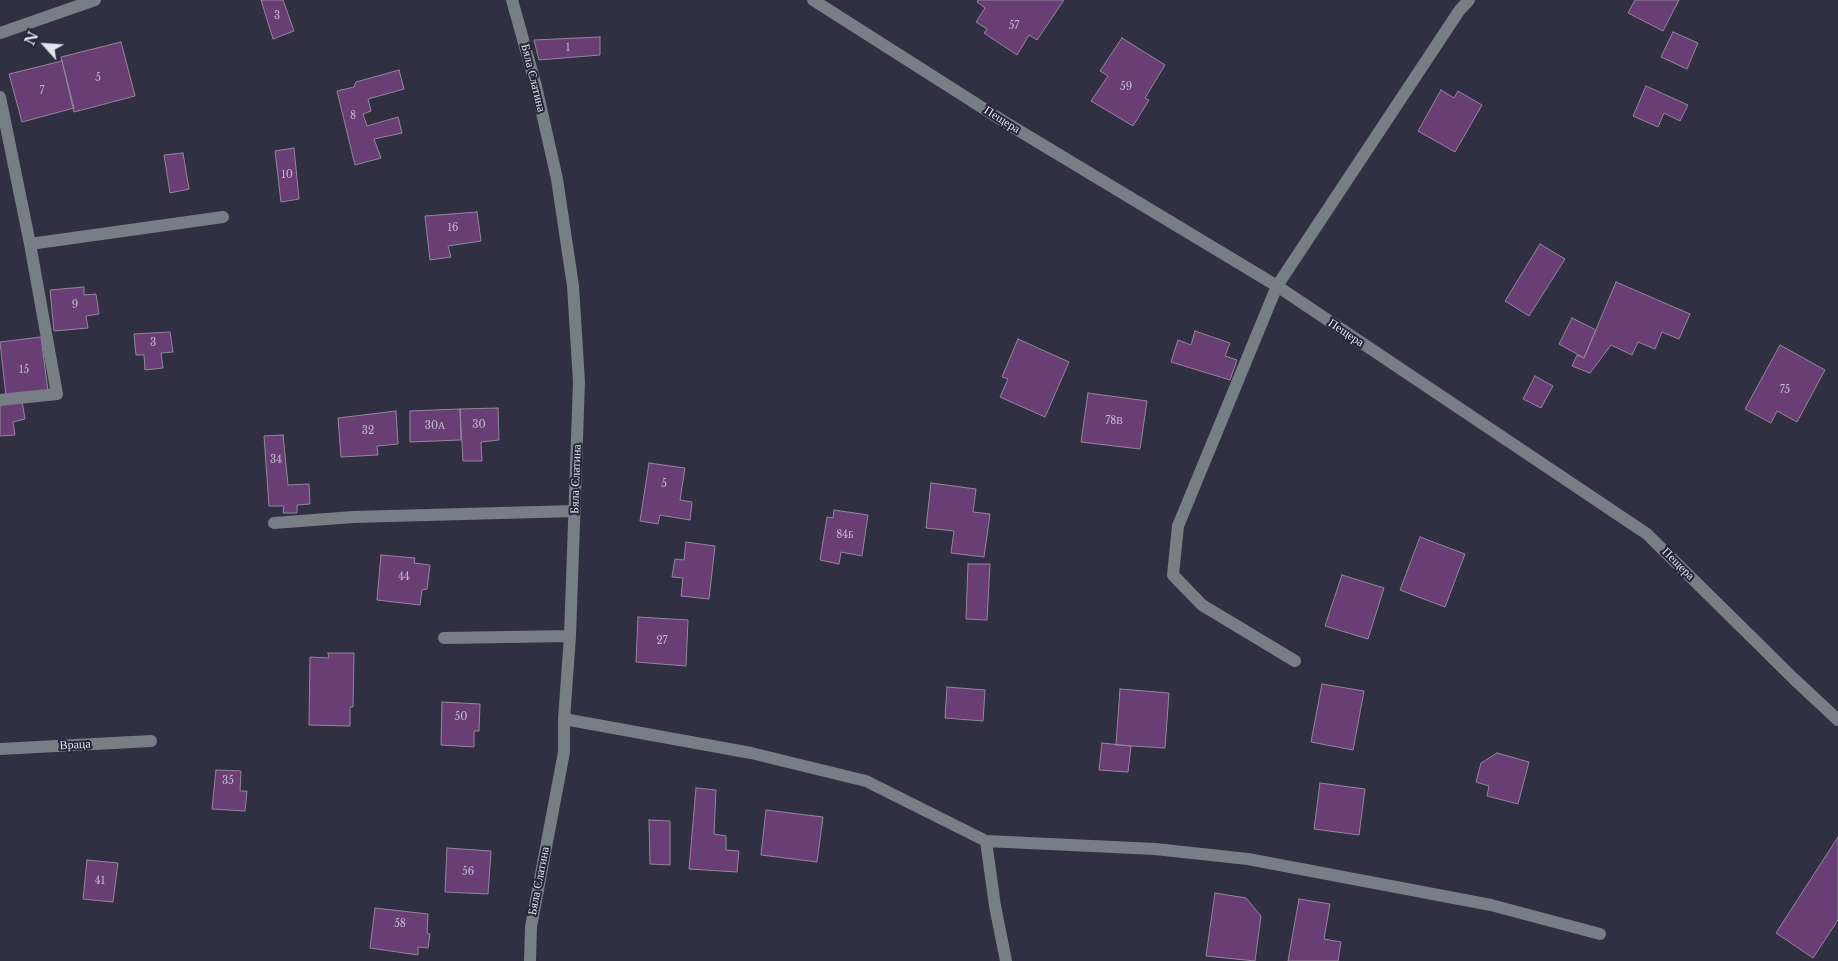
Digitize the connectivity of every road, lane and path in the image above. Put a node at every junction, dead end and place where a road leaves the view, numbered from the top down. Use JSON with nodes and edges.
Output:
{"nodes":[{"id":1,"x":95,"y":0,"type":"edge"},
{"id":2,"x":512,"y":0,"type":"edge"},
{"id":3,"x":813,"y":0,"type":"edge"},
{"id":4,"x":1469,"y":0,"type":"edge"},
{"id":5,"x":0,"y":33,"type":"edge"},
{"id":6,"x":0,"y":97,"type":"edge"},
{"id":7,"x":223,"y":217,"type":"dead end"},
{"id":8,"x":30,"y":244,"type":"junction"},
{"id":9,"x":1277,"y":286,"type":"junction"},
{"id":10,"x":0,"y":400,"type":"edge"},
{"id":11,"x":575,"y":511,"type":"junction"},
{"id":12,"x":274,"y":523,"type":"dead end"},
{"id":13,"x":570,"y":636,"type":"junction"},
{"id":14,"x":444,"y":638,"type":"dead end"},
{"id":15,"x":1295,"y":661,"type":"dead end"},
{"id":16,"x":564,"y":718,"type":"junction"},
{"id":17,"x":1838,"y":720,"type":"edge"},
{"id":18,"x":151,"y":741,"type":"dead end"},
{"id":19,"x":0,"y":749,"type":"edge"},
{"id":20,"x":986,"y":841,"type":"junction"},
{"id":21,"x":1600,"y":934,"type":"dead end"},
{"id":22,"x":530,"y":961,"type":"edge"},
{"id":23,"x":1006,"y":961,"type":"edge"}],
"edges":[{"from":1,"to":5,"type":"street"},
{"from":2,"to":11,"type":"street","name":"Бяла Слатина"},
{"from":3,"to":9,"type":"street","name":"Пещера"},
{"from":4,"to":9,"type":"street"},
{"from":6,"to":8,"type":"street"},
{"from":7,"to":8,"type":"street"},
{"from":8,"to":10,"type":"street"},
{"from":9,"to":15,"type":"street"},
{"from":9,"to":17,"type":"street","name":"Пещера"},
{"from":11,"to":12,"type":"street"},
{"from":11,"to":13,"type":"street","name":"Бяла Слатина"},
{"from":13,"to":14,"type":"street"},
{"from":13,"to":16,"type":"street","name":"Бяла Слатина"},
{"from":16,"to":20,"type":"street"},
{"from":16,"to":22,"type":"street","name":"Бяла Слатина"},
{"from":18,"to":19,"type":"street","name":"Враца"},
{"from":20,"to":21,"type":"street"},
{"from":20,"to":23,"type":"street"}]}
